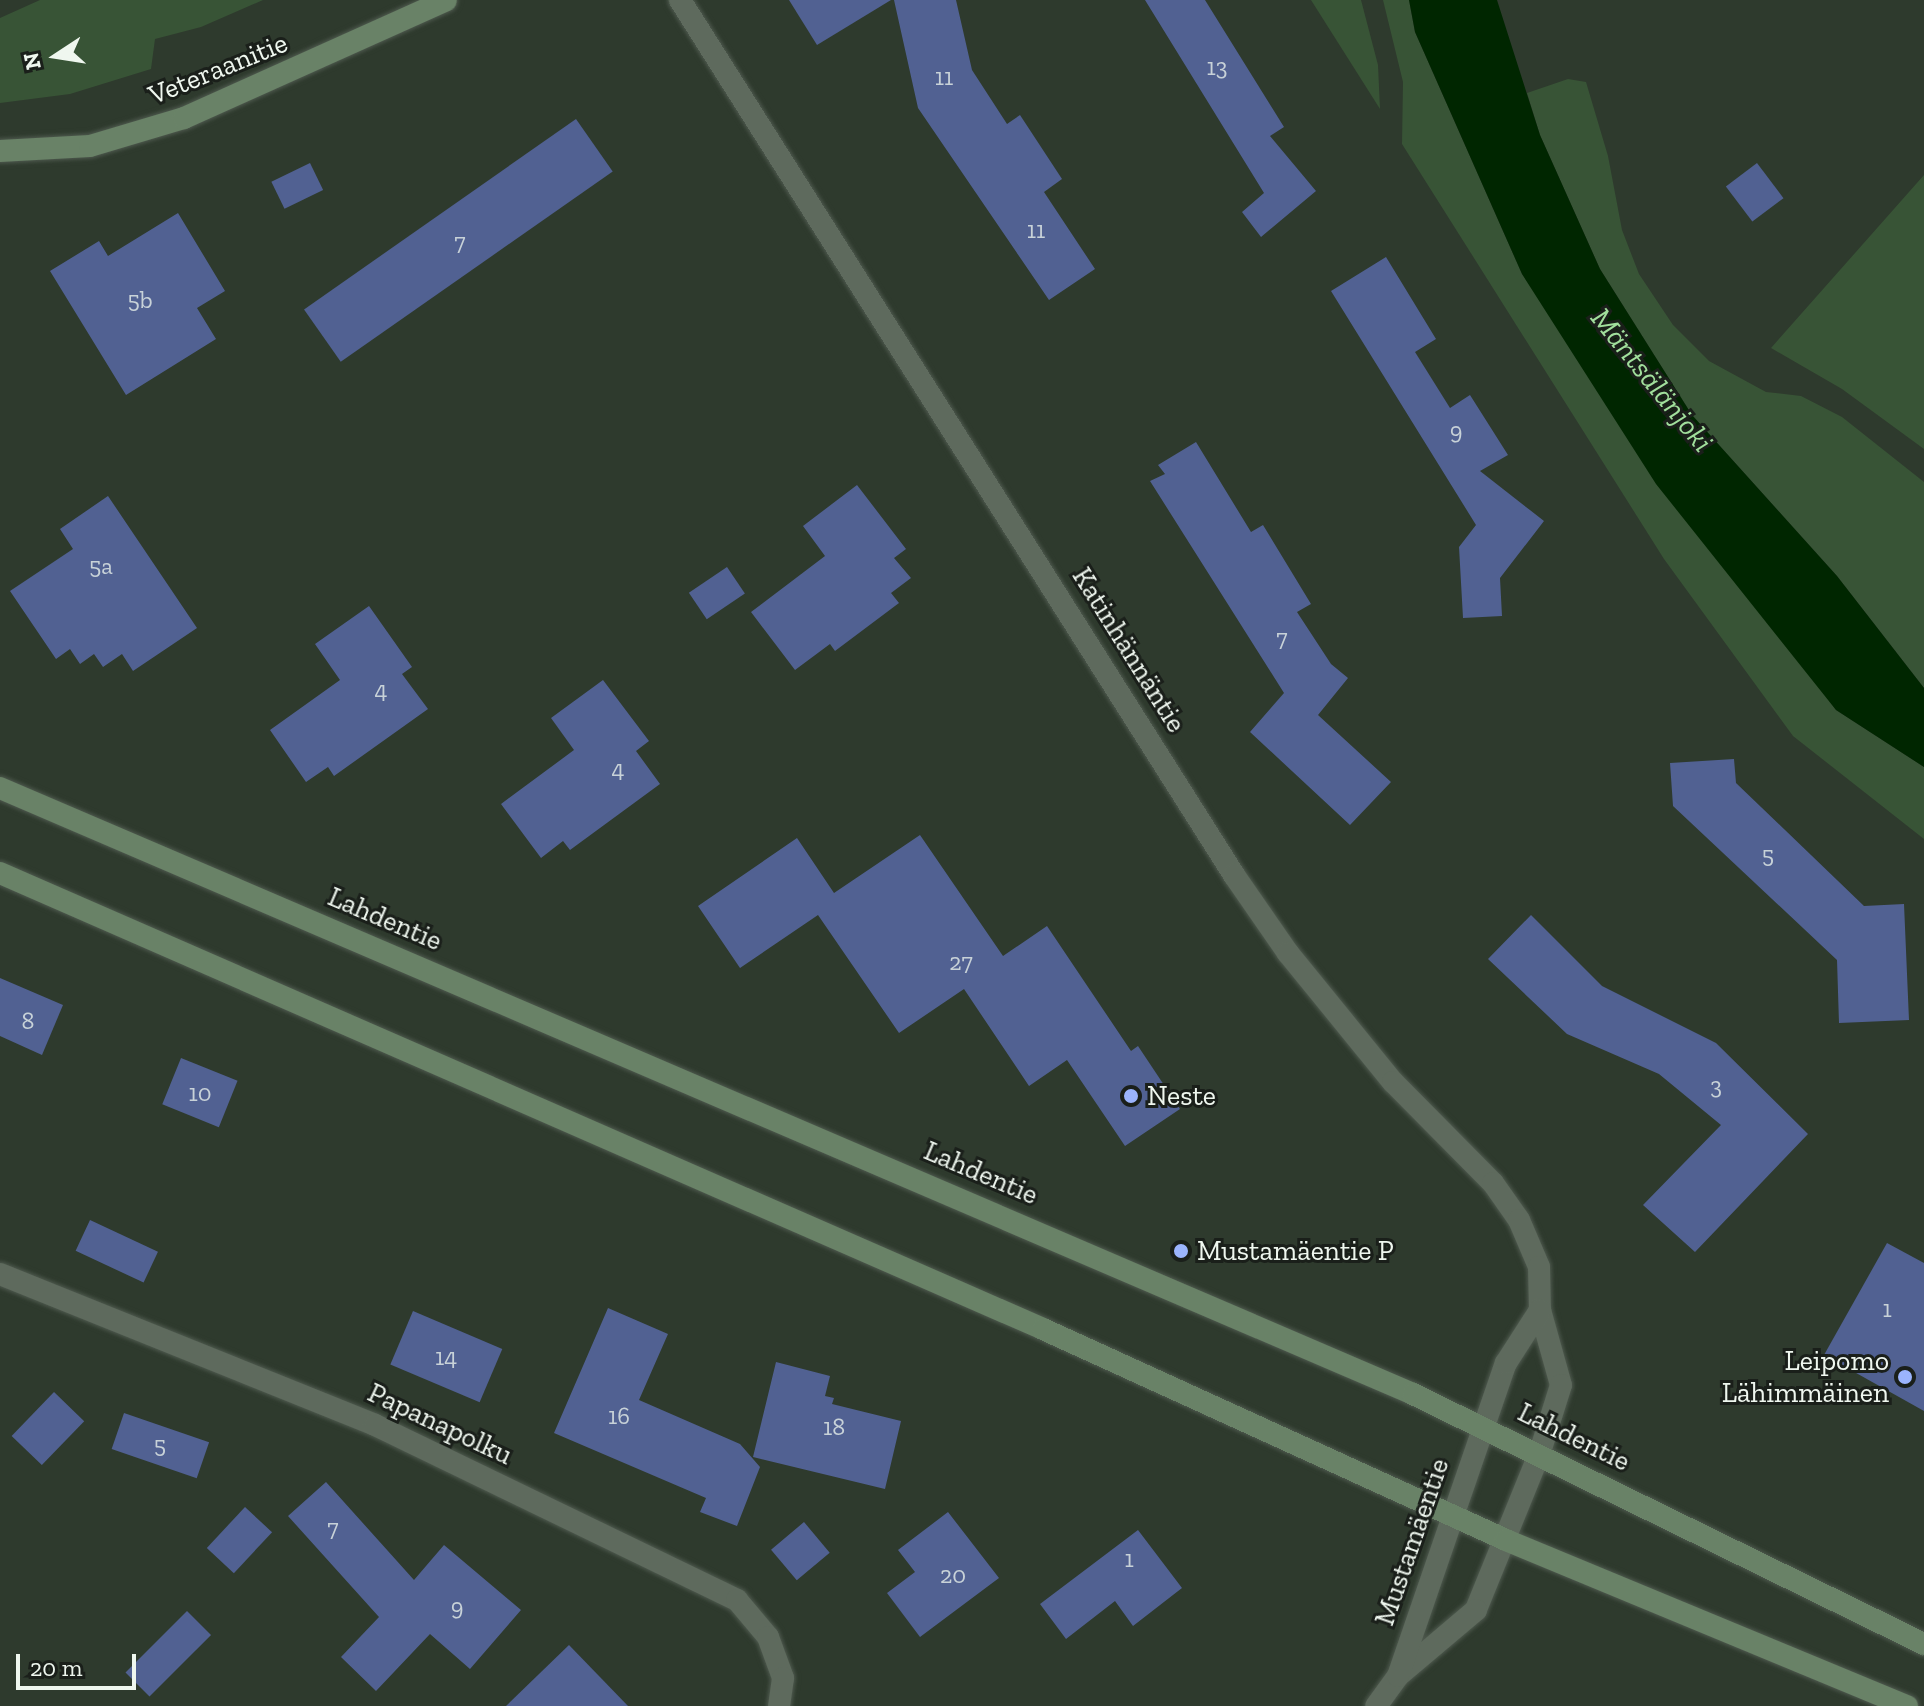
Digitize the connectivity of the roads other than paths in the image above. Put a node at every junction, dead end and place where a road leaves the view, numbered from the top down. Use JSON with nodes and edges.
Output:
{"nodes":[{"id":1,"x":446,"y":0,"type":"edge"},
{"id":2,"x":680,"y":0,"type":"edge"},
{"id":3,"x":0,"y":151,"type":"edge"},
{"id":4,"x":0,"y":788,"type":"edge"},
{"id":5,"x":0,"y":873,"type":"edge"},
{"id":6,"x":0,"y":1274,"type":"edge"},
{"id":7,"x":1540,"y":1310,"type":"junction"},
{"id":8,"x":1483,"y":1427,"type":"junction"},
{"id":9,"x":1540,"y":1452,"type":"junction"},
{"id":10,"x":1454,"y":1517,"type":"junction"},
{"id":11,"x":1506,"y":1540,"type":"junction"},
{"id":12,"x":1924,"y":1644,"type":"edge"},
{"id":13,"x":1398,"y":1676,"type":"junction"},
{"id":14,"x":779,"y":1706,"type":"edge"},
{"id":15,"x":1376,"y":1706,"type":"edge"},
{"id":16,"x":1907,"y":1706,"type":"edge"}],
"edges":[{"from":1,"to":3,"type":"main road","name":"Veteraanitie"},
{"from":2,"to":7,"type":"street","name":"Katinhännäntie"},
{"from":4,"to":8,"type":"main road","name":"Lahdentie"},
{"from":5,"to":10,"type":"main road"},
{"from":6,"to":14,"type":"street","name":"Papanapolku"},
{"from":7,"to":8,"type":"street"},
{"from":7,"to":9,"type":"street","name":"Katinhännäntie"},
{"from":8,"to":9,"type":"main road","name":"Lahdentie"},
{"from":8,"to":10,"type":"street","name":"Mustamäentie"},
{"from":9,"to":11,"type":"street","name":"Katinhännäntie"},
{"from":9,"to":12,"type":"main road","name":"Lahdentie"},
{"from":10,"to":11,"type":"main road"},
{"from":10,"to":13,"type":"street","name":"Mustamäentie"},
{"from":11,"to":13,"type":"street","name":"Mustamäentie"},
{"from":11,"to":16,"type":"main road"},
{"from":13,"to":15,"type":"street","name":"Mustamäentie"}]}
